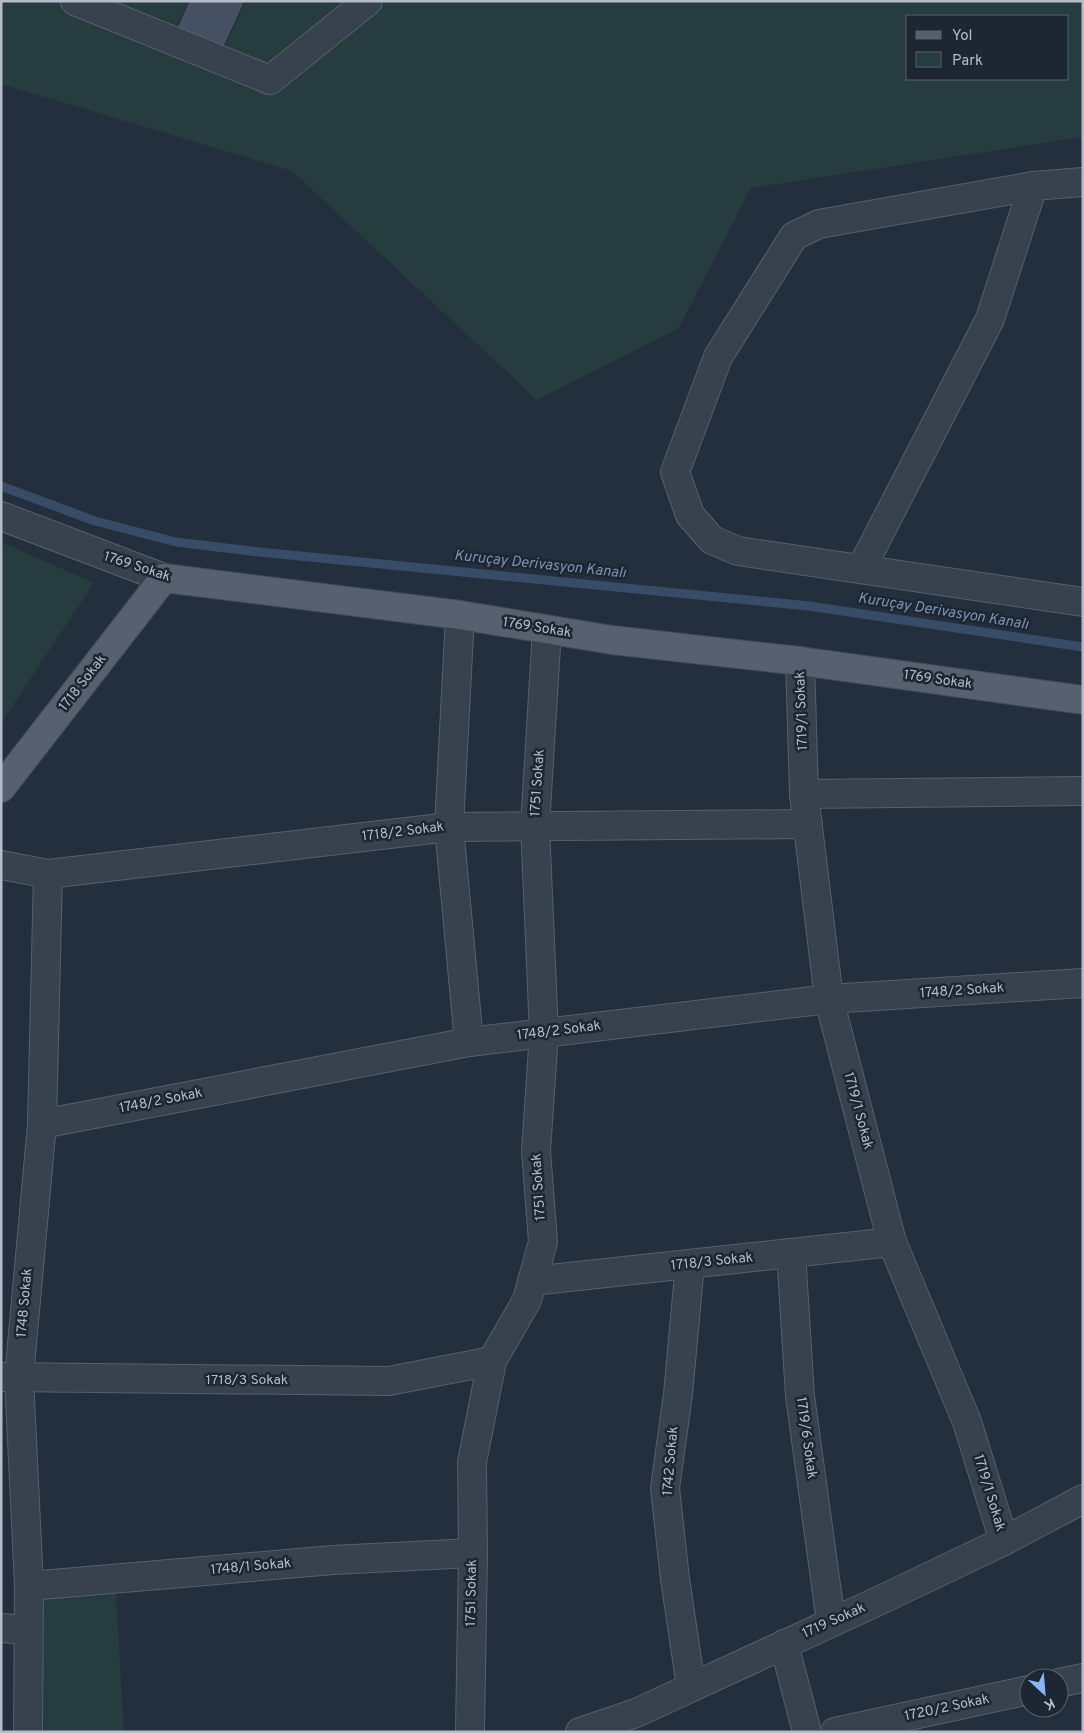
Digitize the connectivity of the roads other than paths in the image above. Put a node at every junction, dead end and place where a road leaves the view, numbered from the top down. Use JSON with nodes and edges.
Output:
{"nodes":[{"id":1,"x":75,"y":1,"type":"edge"},
{"id":2,"x":368,"y":1,"type":"edge"},
{"id":3,"x":1083,"y":182,"type":"edge"},
{"id":4,"x":1033,"y":186,"type":"junction"},
{"id":5,"x":1,"y":516,"type":"edge"},
{"id":6,"x":861,"y":569,"type":"junction"},
{"id":7,"x":164,"y":578,"type":"junction"},
{"id":8,"x":1079,"y":595,"type":"edge"},
{"id":9,"x":460,"y":615,"type":"junction"},
{"id":10,"x":548,"y":630,"type":"junction"},
{"id":11,"x":800,"y":661,"type":"junction"},
{"id":12,"x":1083,"y":700,"type":"edge"},
{"id":13,"x":1,"y":788,"type":"edge"},
{"id":14,"x":1083,"y":790,"type":"edge"},
{"id":15,"x":804,"y":794,"type":"junction"},
{"id":16,"x":808,"y":824,"type":"junction"},
{"id":17,"x":535,"y":826,"type":"junction"},
{"id":18,"x":448,"y":827,"type":"junction"},
{"id":19,"x":1,"y":865,"type":"edge"},
{"id":20,"x":48,"y":874,"type":"junction"},
{"id":21,"x":1083,"y":982,"type":"edge"},
{"id":22,"x":829,"y":999,"type":"junction"},
{"id":23,"x":544,"y":1033,"type":"junction"},
{"id":24,"x":469,"y":1042,"type":"junction"},
{"id":25,"x":42,"y":1124,"type":"junction"},
{"id":26,"x":892,"y":1242,"type":"junction"},
{"id":27,"x":791,"y":1253,"type":"junction"},
{"id":28,"x":690,"y":1264,"type":"junction"},
{"id":29,"x":532,"y":1281,"type":"junction"},
{"id":30,"x":492,"y":1360,"type":"junction"},
{"id":31,"x":10,"y":1377,"type":"edge"},
{"id":32,"x":12,"y":1452,"type":"edge"},
{"id":33,"x":1083,"y":1499,"type":"edge"},
{"id":34,"x":1004,"y":1541,"type":"junction"},
{"id":35,"x":473,"y":1553,"type":"junction"},
{"id":36,"x":29,"y":1586,"type":"junction"},
{"id":37,"x":831,"y":1622,"type":"junction"},
{"id":38,"x":14,"y":1629,"type":"edge"},
{"id":39,"x":784,"y":1644,"type":"junction"},
{"id":40,"x":1083,"y":1678,"type":"edge"},
{"id":41,"x":1069,"y":1681,"type":"edge"},
{"id":42,"x":692,"y":1687,"type":"junction"},
{"id":43,"x":1019,"y":1692,"type":"edge"},
{"id":44,"x":638,"y":1722,"type":"edge"},
{"id":45,"x":28,"y":1732,"type":"edge"},
{"id":46,"x":470,"y":1732,"type":"edge"},
{"id":47,"x":580,"y":1732,"type":"edge"},
{"id":48,"x":806,"y":1732,"type":"edge"},
{"id":49,"x":835,"y":1732,"type":"edge"}],
"edges":[{"from":1,"to":2,"type":"street"},
{"from":3,"to":4,"type":"street"},
{"from":4,"to":6,"type":"street"},
{"from":4,"to":6,"type":"street"},
{"from":5,"to":7,"type":"street","name":"1769 Sokak"},
{"from":6,"to":8,"type":"street"},
{"from":7,"to":9,"type":"main road","name":"1769 Sokak"},
{"from":7,"to":13,"type":"main road","name":"1718 Sokak"},
{"from":9,"to":10,"type":"main road","name":"1769 Sokak"},
{"from":9,"to":18,"type":"street"},
{"from":10,"to":11,"type":"main road","name":"1769 Sokak"},
{"from":10,"to":17,"type":"street","name":"1751 Sokak"},
{"from":11,"to":12,"type":"main road","name":"1769 Sokak"},
{"from":11,"to":15,"type":"street","name":"1719/1 Sokak"},
{"from":14,"to":15,"type":"street"},
{"from":15,"to":16,"type":"street","name":"1719/1 Sokak"},
{"from":16,"to":17,"type":"street","name":"1718/2 Sokak"},
{"from":16,"to":22,"type":"street","name":"1719/1 Sokak"},
{"from":17,"to":18,"type":"street","name":"1718/2 Sokak"},
{"from":17,"to":23,"type":"street","name":"1751 Sokak"},
{"from":18,"to":20,"type":"street","name":"1718/2 Sokak"},
{"from":18,"to":24,"type":"street"},
{"from":19,"to":20,"type":"street","name":"1718/2 Sokak"},
{"from":20,"to":25,"type":"street","name":"1748 Sokak"},
{"from":21,"to":22,"type":"street","name":"1748/2 Sokak"},
{"from":22,"to":23,"type":"street","name":"1748/2 Sokak"},
{"from":22,"to":26,"type":"street","name":"1719/1 Sokak"},
{"from":23,"to":24,"type":"street","name":"1748/2 Sokak"},
{"from":23,"to":29,"type":"street","name":"1751 Sokak"},
{"from":24,"to":25,"type":"street","name":"1748/2 Sokak"},
{"from":25,"to":31,"type":"street","name":"1748 Sokak"},
{"from":26,"to":27,"type":"street","name":"1718/3 Sokak"},
{"from":26,"to":34,"type":"street","name":"1719/1 Sokak"},
{"from":27,"to":28,"type":"street","name":"1718/3 Sokak"},
{"from":27,"to":37,"type":"street","name":"1719/6 Sokak"},
{"from":28,"to":29,"type":"street","name":"1718/3 Sokak"},
{"from":28,"to":42,"type":"street","name":"1742 Sokak"},
{"from":29,"to":30,"type":"street","name":"1751 Sokak"},
{"from":30,"to":31,"type":"street","name":"1718/3 Sokak"},
{"from":30,"to":35,"type":"street","name":"1751 Sokak"},
{"from":31,"to":32,"type":"street","name":"1748 Sokak"},
{"from":32,"to":36,"type":"street","name":"1748 Sokak"},
{"from":33,"to":34,"type":"street","name":"1719 Sokak"},
{"from":34,"to":37,"type":"street","name":"1719 Sokak"},
{"from":35,"to":36,"type":"street","name":"1748/1 Sokak"},
{"from":35,"to":46,"type":"street","name":"1751 Sokak"},
{"from":36,"to":38,"type":"street","name":"1748 Sokak"},
{"from":37,"to":39,"type":"street","name":"1719 Sokak"},
{"from":38,"to":45,"type":"street","name":"1748 Sokak"},
{"from":39,"to":42,"type":"street","name":"1719 Sokak"},
{"from":39,"to":48,"type":"street"},
{"from":40,"to":41,"type":"street"},
{"from":42,"to":44,"type":"street","name":"1719 Sokak"},
{"from":43,"to":49,"type":"street","name":"1720/2 Sokak"},
{"from":44,"to":47,"type":"street","name":"1719 Sokak"}]}
